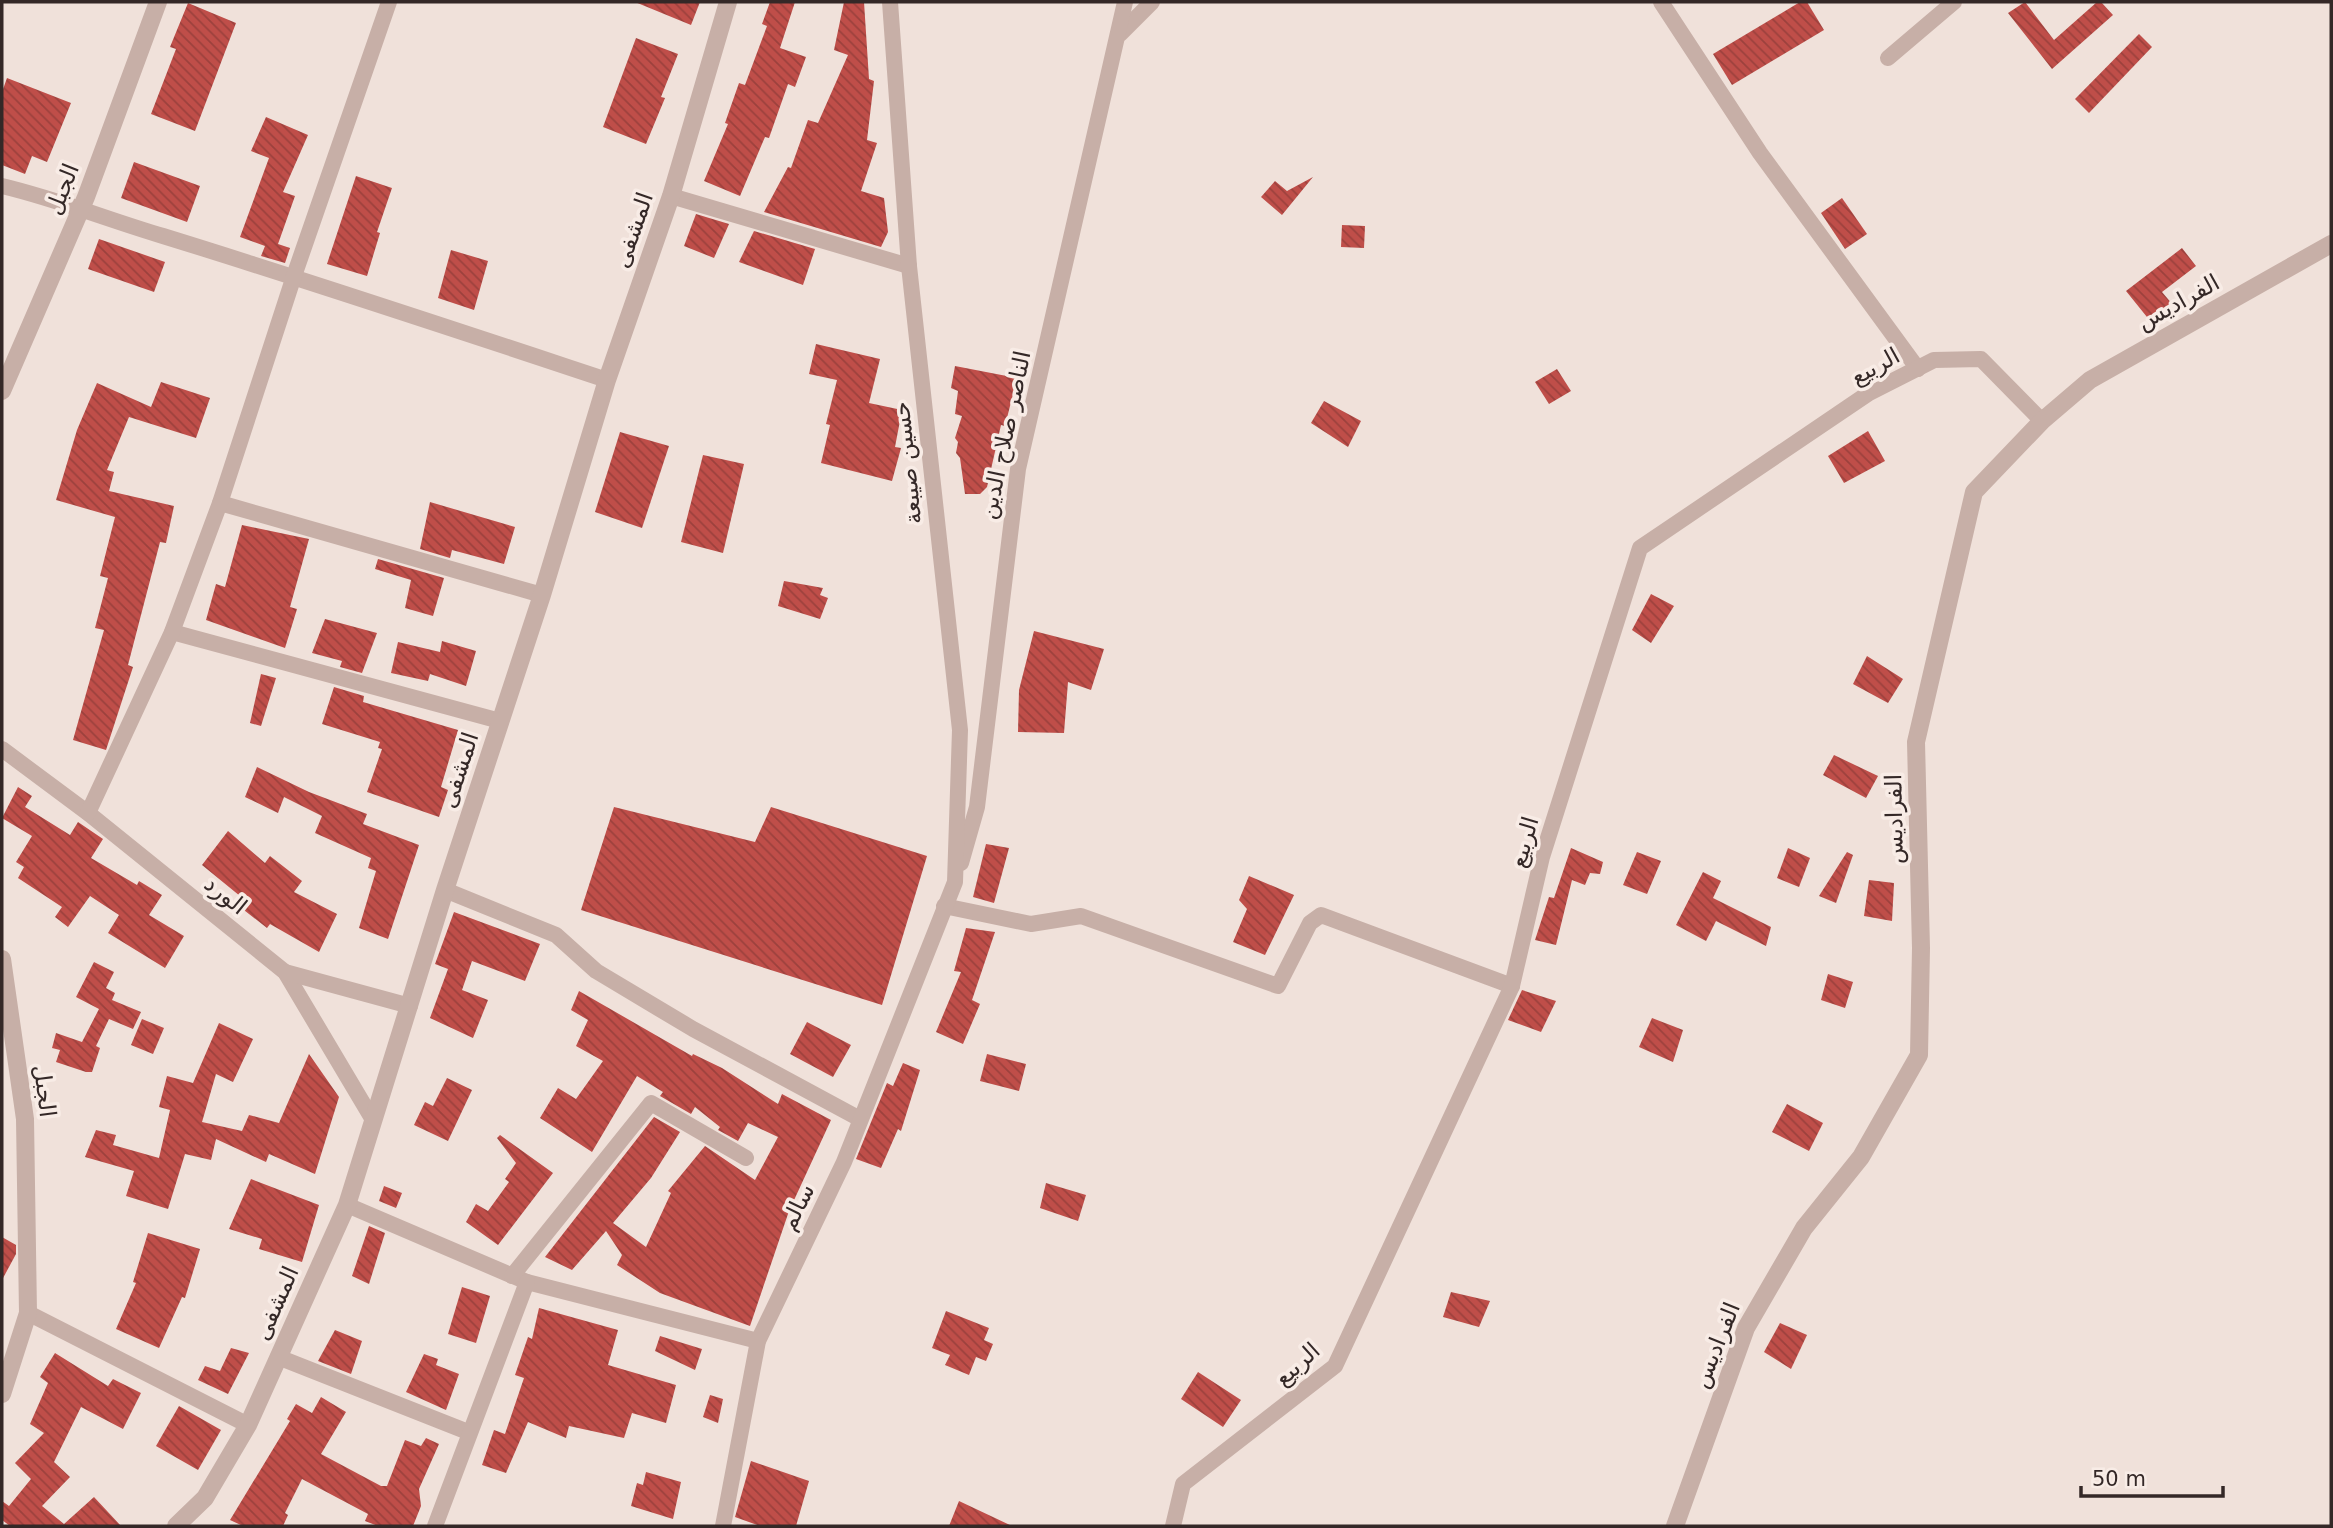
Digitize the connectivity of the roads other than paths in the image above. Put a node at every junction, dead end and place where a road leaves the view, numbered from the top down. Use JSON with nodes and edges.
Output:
{"nodes":[{"id":1,"x":158,"y":2,"type":"edge"},
{"id":2,"x":389,"y":2,"type":"edge"},
{"id":3,"x":728,"y":2,"type":"edge"},
{"id":4,"x":890,"y":2,"type":"edge"},
{"id":5,"x":1125,"y":2,"type":"edge"},
{"id":6,"x":1152,"y":2,"type":"edge"},
{"id":7,"x":1661,"y":2,"type":"edge"},
{"id":8,"x":1954,"y":2,"type":"edge"},
{"id":9,"x":1120,"y":34,"type":"junction"},
{"id":10,"x":1888,"y":58,"type":"dead end"},
{"id":11,"x":2,"y":186,"type":"edge"},
{"id":12,"x":671,"y":196,"type":"junction"},
{"id":13,"x":80,"y":211,"type":"junction"},
{"id":14,"x":2331,"y":244,"type":"edge"},
{"id":15,"x":909,"y":266,"type":"junction"},
{"id":16,"x":294,"y":276,"type":"junction"},
{"id":17,"x":1918,"y":369,"type":"junction"},
{"id":18,"x":607,"y":380,"type":"junction"},
{"id":19,"x":2,"y":391,"type":"edge"},
{"id":20,"x":2042,"y":421,"type":"junction"},
{"id":21,"x":220,"y":503,"type":"junction"},
{"id":22,"x":542,"y":594,"type":"junction"},
{"id":23,"x":172,"y":632,"type":"junction"},
{"id":24,"x":500,"y":721,"type":"junction"},
{"id":25,"x":2,"y":749,"type":"edge"},
{"id":26,"x":88,"y":813,"type":"junction"},
{"id":27,"x":955,"y":882,"type":"junction"},
{"id":28,"x":445,"y":890,"type":"junction"},
{"id":29,"x":943,"y":911,"type":"junction"},
{"id":30,"x":2,"y":959,"type":"edge"},
{"id":31,"x":285,"y":972,"type":"junction"},
{"id":32,"x":1511,"y":986,"type":"junction"},
{"id":33,"x":410,"y":1006,"type":"junction"},
{"id":34,"x":860,"y":1119,"type":"junction"},
{"id":35,"x":373,"y":1120,"type":"junction"},
{"id":36,"x":746,"y":1158,"type":"dead end"},
{"id":37,"x":347,"y":1205,"type":"junction"},
{"id":38,"x":519,"y":1279,"type":"junction"},
{"id":39,"x":28,"y":1313,"type":"junction"},
{"id":40,"x":758,"y":1341,"type":"junction"},
{"id":41,"x":278,"y":1357,"type":"junction"},
{"id":42,"x":2,"y":1394,"type":"edge"},
{"id":43,"x":248,"y":1425,"type":"junction"},
{"id":44,"x":468,"y":1432,"type":"junction"},
{"id":45,"x":176,"y":1526,"type":"edge"},
{"id":46,"x":435,"y":1526,"type":"edge"},
{"id":47,"x":723,"y":1526,"type":"edge"},
{"id":48,"x":1173,"y":1526,"type":"edge"},
{"id":49,"x":1675,"y":1526,"type":"edge"}],
"edges":[{"from":1,"to":13,"type":"street","name":"الجبل"},
{"from":2,"to":16,"type":"street"},
{"from":3,"to":12,"type":"street","name":"المشفى"},
{"from":4,"to":15,"type":"street","name":"حسين صيبعة"},
{"from":5,"to":9,"type":"street","name":"الناصر صلاح الدين"},
{"from":6,"to":9,"type":"street"},
{"from":7,"to":17,"type":"street"},
{"from":8,"to":10,"type":"street"},
{"from":9,"to":27,"type":"street","name":"الناصر صلاح الدين"},
{"from":11,"to":13,"type":"street"},
{"from":12,"to":15,"type":"street"},
{"from":12,"to":18,"type":"street","name":"المشفى"},
{"from":13,"to":16,"type":"street"},
{"from":13,"to":19,"type":"street","name":"الجبل"},
{"from":14,"to":20,"type":"street","name":"الفراديس"},
{"from":15,"to":27,"type":"street","name":"حسين صيبعة"},
{"from":16,"to":18,"type":"street"},
{"from":16,"to":21,"type":"street"},
{"from":17,"to":20,"type":"street","name":"الربيع"},
{"from":17,"to":32,"type":"street","name":"الربيع"},
{"from":18,"to":22,"type":"street","name":"المشفى"},
{"from":20,"to":49,"type":"street","name":"الفراديس"},
{"from":21,"to":22,"type":"street"},
{"from":21,"to":23,"type":"street"},
{"from":22,"to":24,"type":"street","name":"المشفى"},
{"from":23,"to":24,"type":"street"},
{"from":23,"to":26,"type":"street"},
{"from":24,"to":28,"type":"street","name":"المشفى"},
{"from":25,"to":26,"type":"street","name":"الورد"},
{"from":26,"to":31,"type":"street","name":"الورد"},
{"from":27,"to":29,"type":"street","name":"حسين صيبعة"},
{"from":28,"to":33,"type":"street","name":"المشفى"},
{"from":28,"to":34,"type":"street"},
{"from":29,"to":32,"type":"street"},
{"from":29,"to":34,"type":"street","name":"سالم"},
{"from":30,"to":39,"type":"street","name":"الجبل"},
{"from":31,"to":33,"type":"street"},
{"from":31,"to":35,"type":"street","name":"الورد"},
{"from":32,"to":48,"type":"street","name":"الربيع"},
{"from":33,"to":35,"type":"street","name":"المشفى"},
{"from":34,"to":40,"type":"street","name":"سالم"},
{"from":35,"to":37,"type":"street","name":"المشفى"},
{"from":36,"to":38,"type":"street"},
{"from":37,"to":38,"type":"street"},
{"from":37,"to":41,"type":"street","name":"المشفى"},
{"from":38,"to":40,"type":"street"},
{"from":38,"to":44,"type":"street"},
{"from":39,"to":42,"type":"street","name":"الجبل"},
{"from":39,"to":43,"type":"street"},
{"from":40,"to":47,"type":"street","name":"سالم"},
{"from":41,"to":43,"type":"street","name":"المشفى"},
{"from":41,"to":44,"type":"street"},
{"from":43,"to":45,"type":"street","name":"المشفى"},
{"from":44,"to":46,"type":"street"}]}
